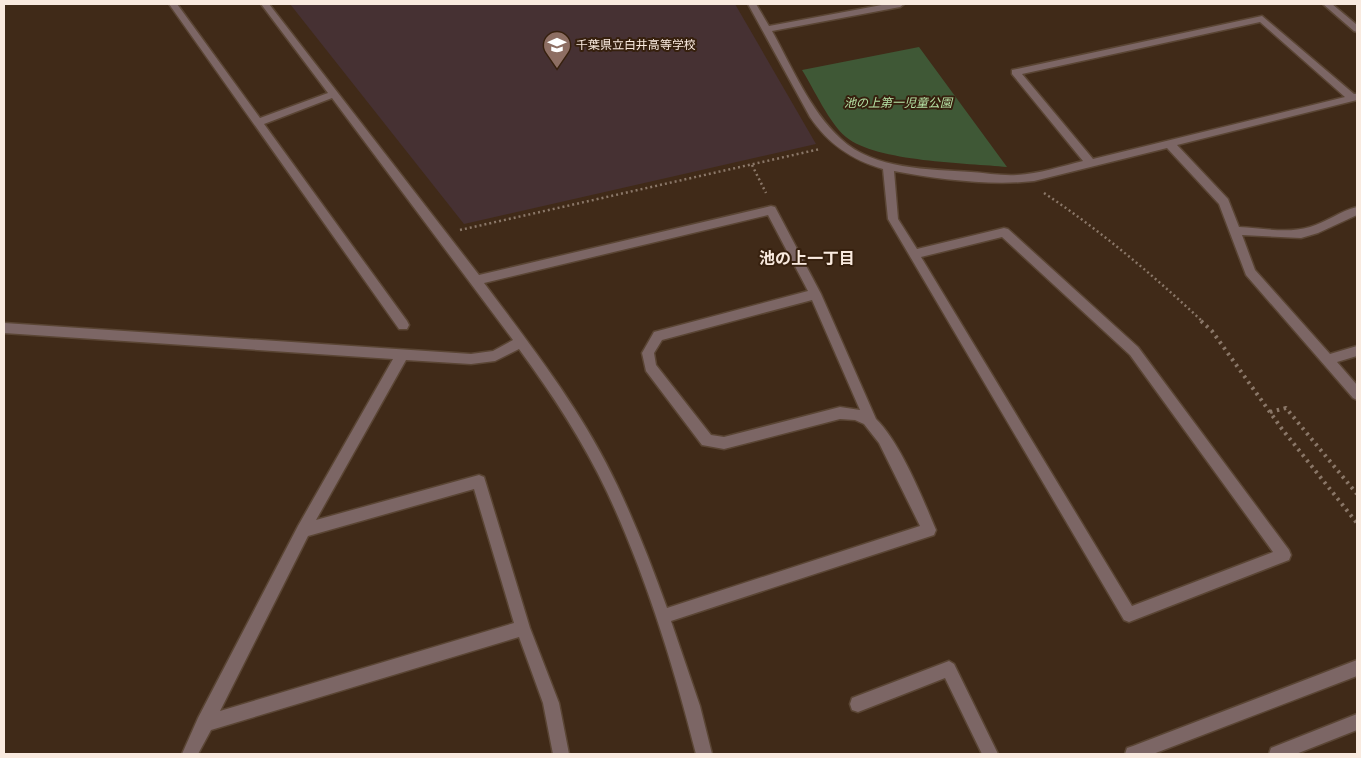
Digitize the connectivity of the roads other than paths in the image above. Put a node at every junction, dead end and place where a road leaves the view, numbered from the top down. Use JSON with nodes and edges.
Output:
{"nodes":[{"id":1,"x":173,"y":4,"type":"edge"},
{"id":2,"x":265,"y":4,"type":"edge"},
{"id":3,"x":752,"y":4,"type":"edge"},
{"id":4,"x":900,"y":4,"type":"edge"},
{"id":5,"x":1327,"y":4,"type":"edge"},
{"id":6,"x":858,"y":8,"type":"edge"},
{"id":7,"x":1357,"y":28,"type":"edge"},
{"id":8,"x":767,"y":29,"type":"junction"},
{"id":9,"x":334,"y":94,"type":"junction"},
{"id":10,"x":1355,"y":98,"type":"edge"},
{"id":11,"x":257,"y":123,"type":"junction"},
{"id":12,"x":1170,"y":144,"type":"junction"},
{"id":13,"x":1091,"y":163,"type":"junction"},
{"id":14,"x":888,"y":167,"type":"junction"},
{"id":15,"x":1357,"y":211,"type":"edge"},
{"id":16,"x":1234,"y":231,"type":"junction"},
{"id":17,"x":914,"y":254,"type":"junction"},
{"id":18,"x":476,"y":280,"type":"junction"},
{"id":19,"x":815,"y":294,"type":"junction"},
{"id":20,"x":403,"y":325,"type":"dead end"},
{"id":21,"x":4,"y":328,"type":"edge"},
{"id":22,"x":521,"y":342,"type":"junction"},
{"id":23,"x":1357,"y":352,"type":"edge"},
{"id":24,"x":402,"y":355,"type":"junction"},
{"id":25,"x":1328,"y":360,"type":"junction"},
{"id":26,"x":1357,"y":394,"type":"edge"},
{"id":27,"x":871,"y":420,"type":"junction"},
{"id":28,"x":303,"y":531,"type":"junction"},
{"id":29,"x":662,"y":617,"type":"junction"},
{"id":30,"x":523,"y":628,"type":"junction"},
{"id":31,"x":1357,"y":668,"type":"edge"},
{"id":32,"x":858,"y":704,"type":"dead end"},
{"id":33,"x":1357,"y":722,"type":"edge"},
{"id":34,"x":204,"y":724,"type":"junction"},
{"id":35,"x":190,"y":754,"type":"edge"},
{"id":36,"x":561,"y":754,"type":"edge"},
{"id":37,"x":704,"y":754,"type":"edge"},
{"id":38,"x":990,"y":754,"type":"edge"},
{"id":39,"x":1133,"y":754,"type":"edge"},
{"id":40,"x":1276,"y":754,"type":"edge"}],
"edges":[{"from":1,"to":11,"type":"street"},
{"from":2,"to":9,"type":"street"},
{"from":3,"to":8,"type":"street"},
{"from":4,"to":6,"type":"street"},
{"from":5,"to":7,"type":"street"},
{"from":6,"to":8,"type":"street"},
{"from":8,"to":14,"type":"street"},
{"from":9,"to":11,"type":"street"},
{"from":9,"to":18,"type":"street"},
{"from":10,"to":12,"type":"street"},
{"from":10,"to":13,"type":"street"},
{"from":11,"to":20,"type":"street"},
{"from":12,"to":13,"type":"street"},
{"from":12,"to":16,"type":"street"},
{"from":13,"to":14,"type":"street"},
{"from":14,"to":17,"type":"street"},
{"from":15,"to":16,"type":"street"},
{"from":16,"to":25,"type":"street"},
{"from":17,"to":17,"type":"street"},
{"from":18,"to":19,"type":"street"},
{"from":18,"to":22,"type":"street"},
{"from":19,"to":27,"type":"street"},
{"from":19,"to":27,"type":"street"},
{"from":21,"to":24,"type":"street"},
{"from":22,"to":24,"type":"street"},
{"from":22,"to":29,"type":"street"},
{"from":23,"to":25,"type":"street"},
{"from":24,"to":28,"type":"street"},
{"from":25,"to":26,"type":"street"},
{"from":27,"to":29,"type":"street"},
{"from":28,"to":30,"type":"street"},
{"from":28,"to":34,"type":"street"},
{"from":29,"to":37,"type":"street"},
{"from":30,"to":34,"type":"street"},
{"from":30,"to":36,"type":"street"},
{"from":31,"to":39,"type":"street"},
{"from":32,"to":38,"type":"street"},
{"from":33,"to":40,"type":"street"},
{"from":34,"to":35,"type":"street"}]}
